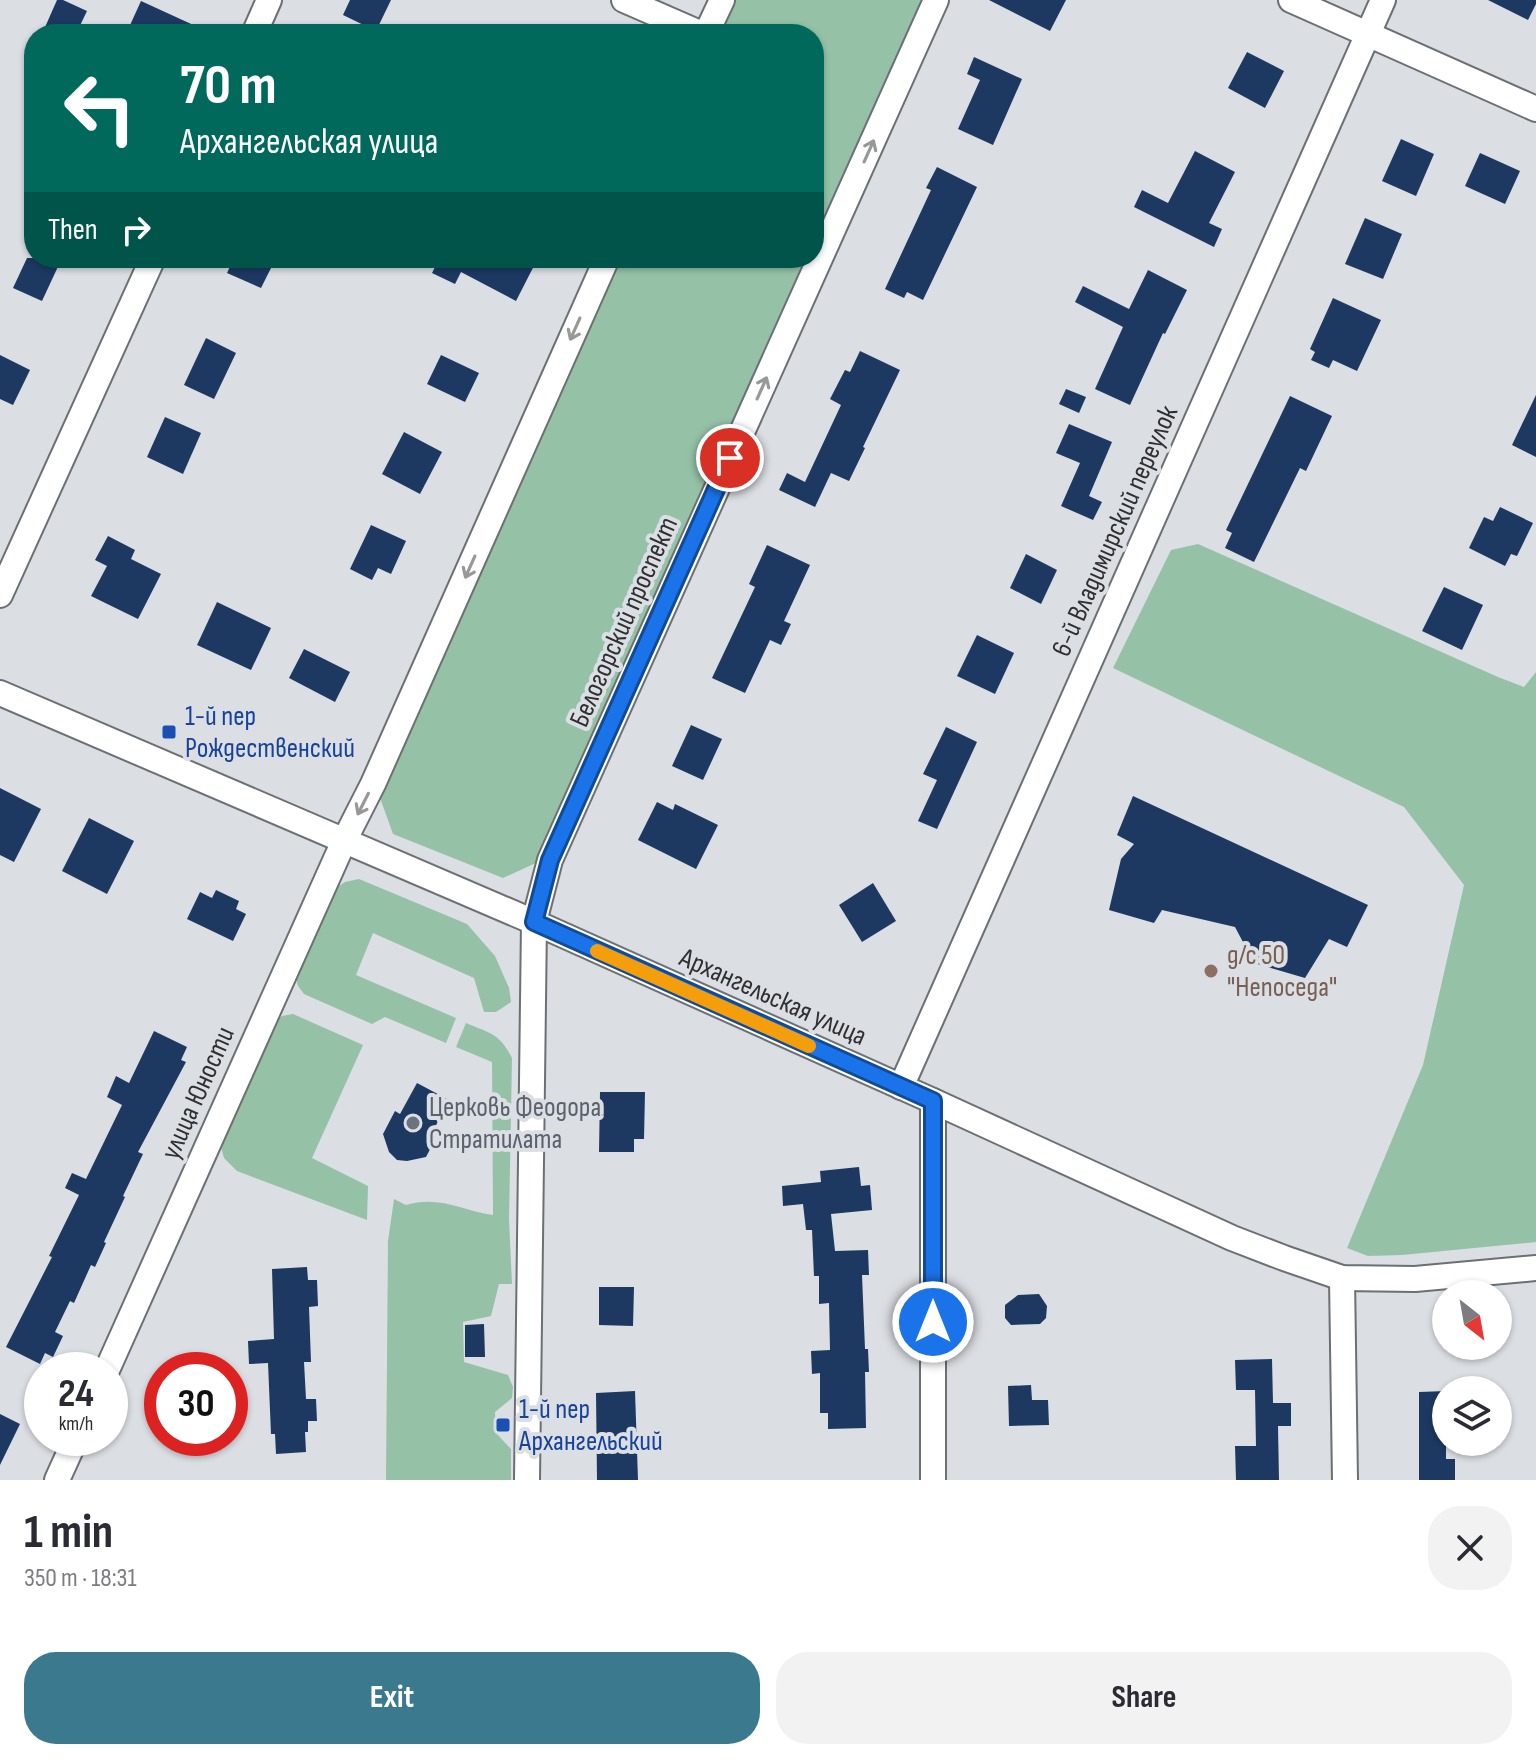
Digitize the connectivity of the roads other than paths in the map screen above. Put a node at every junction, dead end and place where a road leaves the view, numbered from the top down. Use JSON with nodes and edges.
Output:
{"nodes":[{"id":1,"x":269,"y":0,"type":"edge"},
{"id":2,"x":624,"y":0,"type":"edge"},
{"id":3,"x":722,"y":0,"type":"edge"},
{"id":4,"x":936,"y":0,"type":"edge"},
{"id":5,"x":1291,"y":0,"type":"edge"},
{"id":6,"x":1383,"y":0,"type":"edge"},
{"id":7,"x":258,"y":24,"type":"edge"},
{"id":8,"x":680,"y":24,"type":"edge"},
{"id":9,"x":709,"y":24,"type":"edge"},
{"id":10,"x":1368,"y":34,"type":"junction"},
{"id":11,"x":1536,"y":109,"type":"edge"},
{"id":12,"x":824,"y":250,"type":"edge"},
{"id":13,"x":148,"y":268,"type":"edge"},
{"id":14,"x":603,"y":268,"type":"edge"},
{"id":15,"x":816,"y":268,"type":"edge"},
{"id":16,"x":0,"y":595,"type":"edge"},
{"id":17,"x":0,"y":693,"type":"edge"},
{"id":18,"x":344,"y":841,"type":"junction"},
{"id":19,"x":534,"y":922,"type":"junction"},
{"id":20,"x":901,"y":1087,"type":"junction"},
{"id":21,"x":933,"y":1101,"type":"junction"},
{"id":22,"x":1536,"y":1268,"type":"edge"},
{"id":23,"x":1342,"y":1278,"type":"junction"},
{"id":24,"x":115,"y":1352,"type":"edge"},
{"id":25,"x":68,"y":1456,"type":"edge"},
{"id":26,"x":57,"y":1480,"type":"edge"},
{"id":27,"x":527,"y":1480,"type":"edge"},
{"id":28,"x":933,"y":1480,"type":"edge"},
{"id":29,"x":1345,"y":1480,"type":"edge"}],
"edges":[{"from":1,"to":7,"type":"street"},
{"from":2,"to":8,"type":"street"},
{"from":3,"to":9,"type":"street"},
{"from":12,"to":4,"type":"street","name":"Белогорский проспект","one_way":true},
{"from":5,"to":10,"type":"street"},
{"from":6,"to":10,"type":"street","name":"6-й Владимирский переулок"},
{"from":10,"to":11,"type":"street"},
{"from":10,"to":20,"type":"street","name":"6-й Владимирский переулок"},
{"from":13,"to":16,"type":"street"},
{"from":14,"to":18,"type":"street","one_way":true},
{"from":19,"to":15,"type":"street","name":"Белогорский проспект","one_way":true},
{"from":17,"to":18,"type":"street","name":"Архангельская улица"},
{"from":18,"to":19,"type":"street","name":"Архангельская улица"},
{"from":18,"to":24,"type":"street","name":"улица Юности"},
{"from":19,"to":20,"type":"street","name":"Архангельская улица"},
{"from":19,"to":27,"type":"street","name":"Белогорский проспект"},
{"from":20,"to":21,"type":"street","name":"Архангельская улица"},
{"from":21,"to":23,"type":"street","name":"Архангельская улица"},
{"from":21,"to":28,"type":"street"},
{"from":22,"to":23,"type":"street","name":"Архангельская улица"},
{"from":23,"to":29,"type":"street"},
{"from":25,"to":26,"type":"street"}]}
